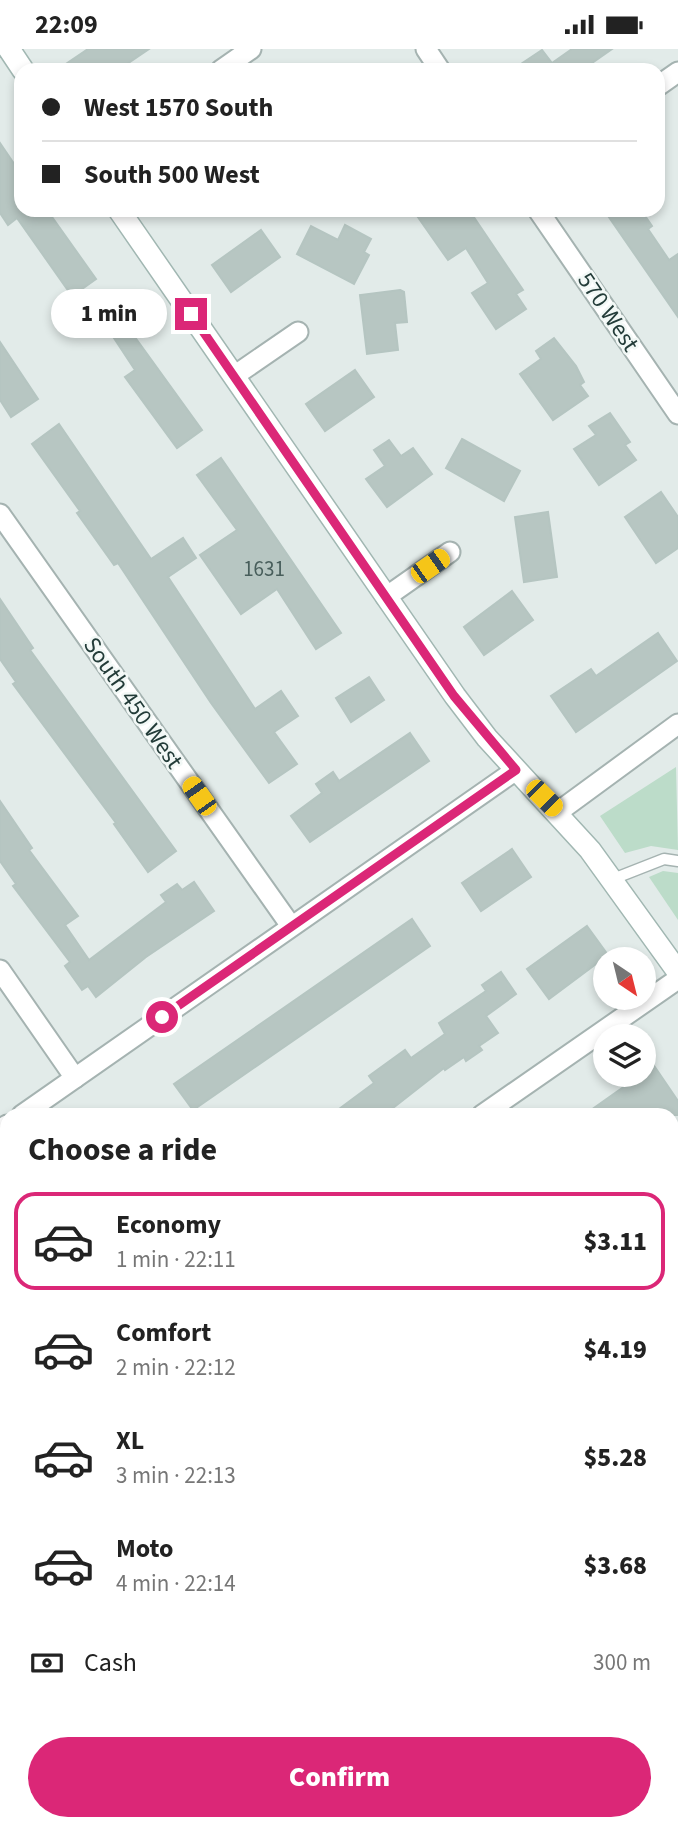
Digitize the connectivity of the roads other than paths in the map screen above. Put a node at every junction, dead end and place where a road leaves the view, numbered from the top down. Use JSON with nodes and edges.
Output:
{"nodes":[{"id":1,"x":251,"y":49,"type":"edge"},
{"id":2,"x":231,"y":63,"type":"edge"},
{"id":3,"x":124,"y":217,"type":"edge"},
{"id":4,"x":543,"y":217,"type":"edge"},
{"id":5,"x":298,"y":332,"type":"dead end"},
{"id":6,"x":234,"y":376,"type":"junction"},
{"id":7,"x":678,"y":414,"type":"edge"},
{"id":8,"x":0,"y":514,"type":"edge"},
{"id":9,"x":450,"y":552,"type":"dead end"},
{"id":10,"x":386,"y":597,"type":"junction"},
{"id":11,"x":678,"y":725,"type":"edge"},
{"id":12,"x":516,"y":770,"type":"junction"},
{"id":13,"x":558,"y":813,"type":"junction"},
{"id":14,"x":678,"y":861,"type":"edge"},
{"id":15,"x":612,"y":879,"type":"junction"},
{"id":16,"x":291,"y":926,"type":"junction"},
{"id":17,"x":0,"y":971,"type":"edge"},
{"id":18,"x":678,"y":972,"type":"edge"},
{"id":19,"x":678,"y":979,"type":"edge"},
{"id":20,"x":75,"y":1078,"type":"junction"},
{"id":21,"x":32,"y":1108,"type":"edge"},
{"id":22,"x":492,"y":1108,"type":"edge"}],
"edges":[{"from":1,"to":2,"type":"street"},
{"from":3,"to":6,"type":"main road"},
{"from":4,"to":7,"type":"street","name":"570 West"},
{"from":5,"to":6,"type":"street"},
{"from":6,"to":10,"type":"main road"},
{"from":8,"to":16,"type":"street","name":"South 450 West"},
{"from":9,"to":10,"type":"street"},
{"from":10,"to":12,"type":"main road"},
{"from":11,"to":13,"type":"street"},
{"from":12,"to":13,"type":"main road"},
{"from":12,"to":16,"type":"street"},
{"from":13,"to":15,"type":"main road"},
{"from":14,"to":15,"type":"lane"},
{"from":15,"to":18,"type":"main road"},
{"from":16,"to":20,"type":"street"},
{"from":17,"to":20,"type":"street"},
{"from":19,"to":22,"type":"street"},
{"from":20,"to":21,"type":"street"}]}
